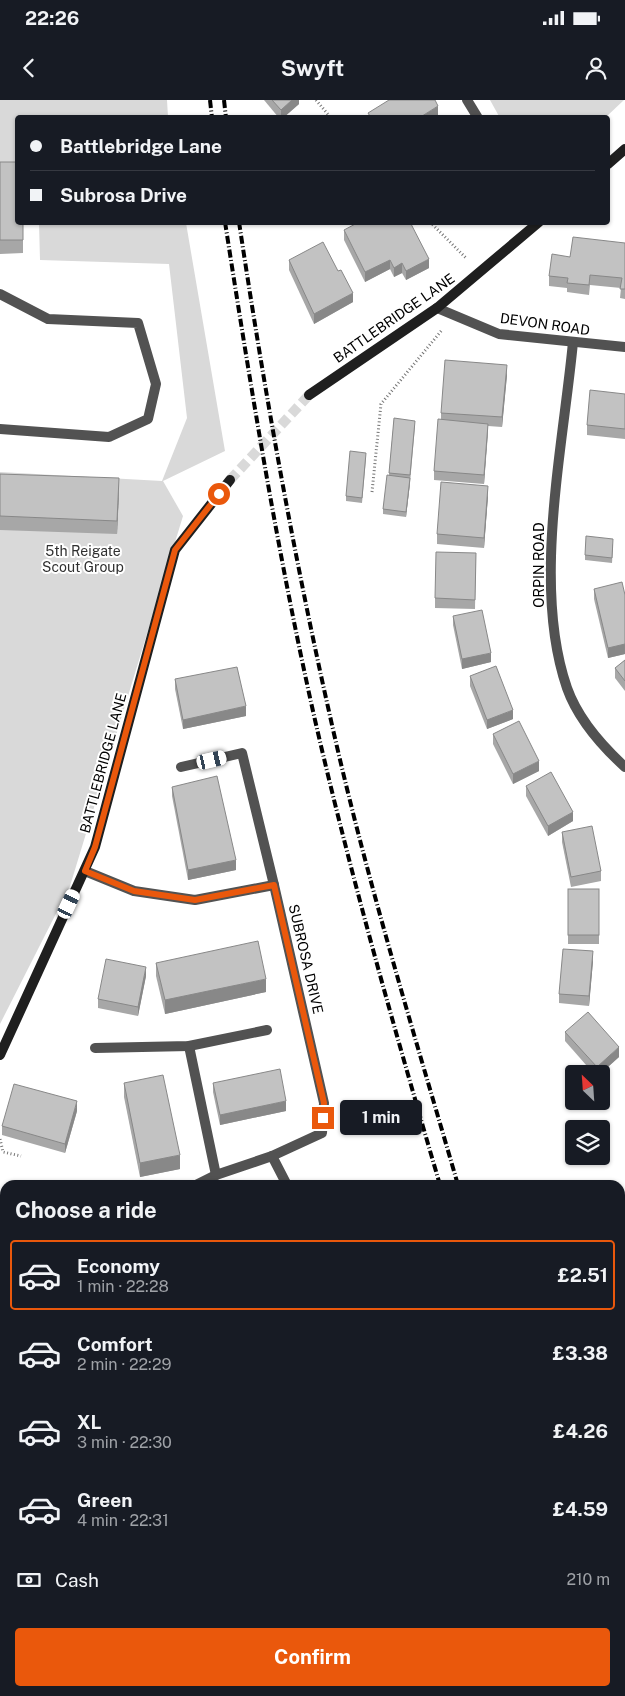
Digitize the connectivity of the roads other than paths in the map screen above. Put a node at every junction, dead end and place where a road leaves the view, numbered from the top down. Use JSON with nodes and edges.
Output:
{"nodes":[{"id":1,"x":467,"y":100,"type":"edge"},
{"id":2,"x":476,"y":115,"type":"edge"},
{"id":3,"x":625,"y":148,"type":"edge"},
{"id":4,"x":610,"y":162,"type":"edge"},
{"id":5,"x":535,"y":225,"type":"edge"},
{"id":6,"x":0,"y":294,"type":"edge"},
{"id":7,"x":436,"y":308,"type":"junction"},
{"id":8,"x":573,"y":342,"type":"junction"},
{"id":9,"x":625,"y":347,"type":"edge"},
{"id":10,"x":309,"y":395,"type":"tunnel mouth"},
{"id":11,"x":0,"y":429,"type":"edge"},
{"id":12,"x":230,"y":480,"type":"tunnel mouth"},
{"id":13,"x":181,"y":767,"type":"dead end"},
{"id":14,"x":625,"y":767,"type":"edge"},
{"id":15,"x":85,"y":871,"type":"junction"},
{"id":16,"x":274,"y":885,"type":"junction"},
{"id":17,"x":267,"y":1030,"type":"dead end"},
{"id":18,"x":189,"y":1046,"type":"junction"},
{"id":19,"x":94,"y":1048,"type":"dead end"},
{"id":20,"x":0,"y":1056,"type":"edge"},
{"id":21,"x":272,"y":1156,"type":"junction"},
{"id":22,"x":216,"y":1175,"type":"junction"},
{"id":23,"x":206,"y":1180,"type":"edge"},
{"id":24,"x":284,"y":1180,"type":"edge"}],
"edges":[{"from":1,"to":2,"type":"street"},
{"from":3,"to":4,"type":"street"},
{"from":5,"to":7,"type":"street","name":"BATTLEBRIDGE LANE"},
{"from":6,"to":11,"type":"street"},
{"from":7,"to":8,"type":"street","name":"DEVON ROAD"},
{"from":7,"to":10,"type":"street","name":"BATTLEBRIDGE LANE"},
{"from":8,"to":9,"type":"street","name":"DEVON ROAD"},
{"from":8,"to":14,"type":"street","name":"ORPIN ROAD"},
{"from":12,"to":15,"type":"street","name":"BATTLEBRIDGE LANE"},
{"from":13,"to":16,"type":"street","name":"SUBROSA DRIVE"},
{"from":15,"to":16,"type":"street"},
{"from":15,"to":20,"type":"street","name":"BATTLEBRIDGE LANE"},
{"from":16,"to":21,"type":"street","name":"SUBROSA DRIVE"},
{"from":17,"to":18,"type":"street"},
{"from":18,"to":19,"type":"street"},
{"from":18,"to":22,"type":"street"},
{"from":21,"to":22,"type":"street","name":"SUBROSA DRIVE"},
{"from":21,"to":24,"type":"street"},
{"from":22,"to":23,"type":"street","name":"SUBROSA DRIVE"}]}
